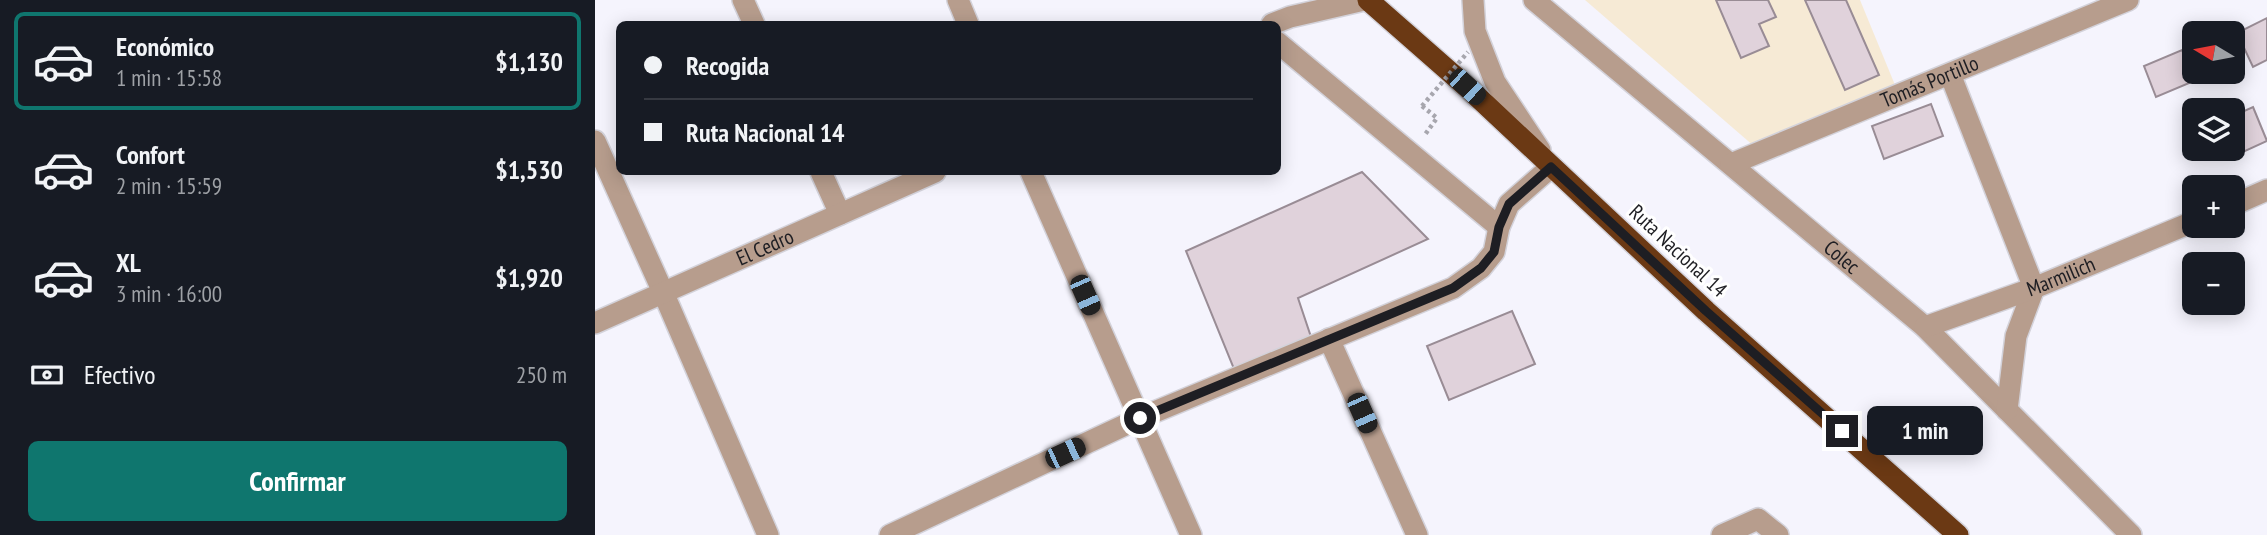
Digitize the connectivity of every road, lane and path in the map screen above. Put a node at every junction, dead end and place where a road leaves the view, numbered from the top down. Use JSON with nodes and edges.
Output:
{"nodes":[{"id":1,"x":743,"y":0,"type":"edge"},
{"id":2,"x":958,"y":0,"type":"edge"},
{"id":3,"x":1366,"y":0,"type":"edge"},
{"id":4,"x":1473,"y":0,"type":"edge"},
{"id":5,"x":1534,"y":0,"type":"edge"},
{"id":6,"x":2128,"y":0,"type":"edge"},
{"id":7,"x":753,"y":21,"type":"edge"},
{"id":8,"x":967,"y":21,"type":"edge"},
{"id":9,"x":1280,"y":21,"type":"edge"},
{"id":10,"x":1281,"y":45,"type":"edge"},
{"id":11,"x":1468,"y":52,"type":"dead end"},
{"id":12,"x":1950,"y":74,"type":"junction"},
{"id":13,"x":1437,"y":118,"type":"dead end"},
{"id":14,"x":595,"y":141,"type":"edge"},
{"id":15,"x":1731,"y":164,"type":"junction"},
{"id":16,"x":1549,"y":165,"type":"junction"},
{"id":17,"x":822,"y":175,"type":"edge"},
{"id":18,"x":928,"y":175,"type":"edge"},
{"id":19,"x":1032,"y":175,"type":"edge"},
{"id":20,"x":2267,"y":190,"type":"edge"},
{"id":21,"x":2245,"y":200,"type":"edge"},
{"id":22,"x":840,"y":214,"type":"junction"},
{"id":23,"x":2182,"y":226,"type":"edge"},
{"id":24,"x":1499,"y":227,"type":"junction"},
{"id":25,"x":2034,"y":288,"type":"junction"},
{"id":26,"x":663,"y":292,"type":"junction"},
{"id":27,"x":595,"y":323,"type":"edge"},
{"id":28,"x":1925,"y":327,"type":"junction"},
{"id":29,"x":1329,"y":339,"type":"junction"},
{"id":30,"x":2007,"y":410,"type":"junction"},
{"id":31,"x":1140,"y":418,"type":"junction"},
{"id":32,"x":768,"y":535,"type":"edge"},
{"id":33,"x":890,"y":535,"type":"edge"},
{"id":34,"x":1191,"y":535,"type":"edge"},
{"id":35,"x":1417,"y":535,"type":"edge"},
{"id":36,"x":1722,"y":535,"type":"edge"},
{"id":37,"x":1778,"y":535,"type":"edge"},
{"id":38,"x":1958,"y":535,"type":"edge"},
{"id":39,"x":2131,"y":535,"type":"edge"}],
"edges":[{"from":1,"to":7,"type":"street"},
{"from":2,"to":8,"type":"street"},
{"from":3,"to":9,"type":"street"},
{"from":3,"to":16,"type":"highway","name":"Ruta Nacional 14"},
{"from":4,"to":16,"type":"street"},
{"from":5,"to":15,"type":"street","name":"Colec"},
{"from":6,"to":12,"type":"street","name":"Tomás Portillo"},
{"from":10,"to":24,"type":"street"},
{"from":11,"to":13,"type":"path","bridge":true},
{"from":12,"to":15,"type":"street","name":"Tomás Portillo"},
{"from":12,"to":25,"type":"street"},
{"from":14,"to":26,"type":"street"},
{"from":15,"to":28,"type":"street","name":"Colec"},
{"from":16,"to":24,"type":"street"},
{"from":16,"to":38,"type":"highway","name":"Ruta Nacional 14"},
{"from":17,"to":22,"type":"street"},
{"from":18,"to":22,"type":"street","name":"El Cedro"},
{"from":19,"to":31,"type":"street"},
{"from":20,"to":21,"type":"street"},
{"from":22,"to":26,"type":"street","name":"El Cedro"},
{"from":23,"to":25,"type":"street","name":"Marmilich"},
{"from":24,"to":29,"type":"street"},
{"from":25,"to":28,"type":"street","name":"Marmilich"},
{"from":25,"to":30,"type":"street"},
{"from":26,"to":27,"type":"street","name":"El Cedro"},
{"from":26,"to":32,"type":"street"},
{"from":28,"to":30,"type":"street","name":"Colec"},
{"from":29,"to":31,"type":"street"},
{"from":29,"to":35,"type":"street"},
{"from":30,"to":39,"type":"street","name":"Colec"},
{"from":31,"to":33,"type":"street"},
{"from":31,"to":34,"type":"street"},
{"from":36,"to":37,"type":"street"}]}
